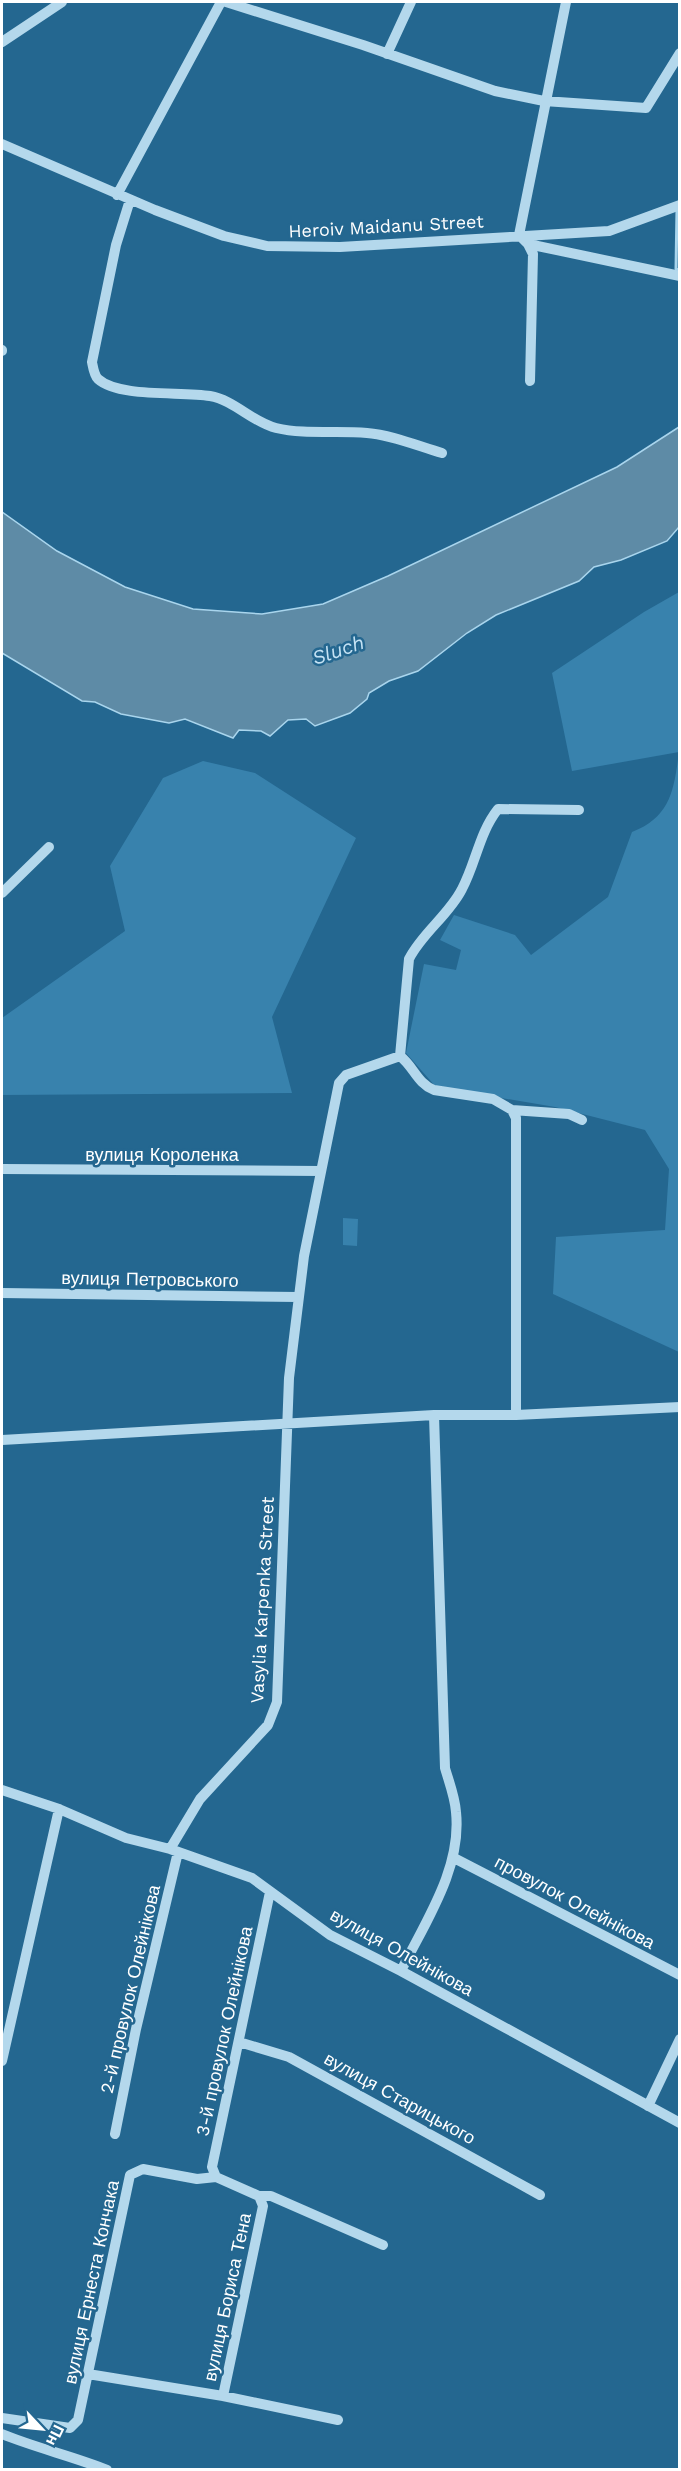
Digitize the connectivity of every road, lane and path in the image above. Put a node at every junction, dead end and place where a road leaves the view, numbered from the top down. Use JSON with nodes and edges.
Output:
{"nodes":[{"id":1,"x":62,"y":2,"type":"edge"},
{"id":2,"x":221,"y":2,"type":"edge"},
{"id":3,"x":226,"y":2,"type":"edge"},
{"id":4,"x":411,"y":2,"type":"edge"},
{"id":5,"x":566,"y":2,"type":"edge"},
{"id":6,"x":2,"y":42,"type":"edge"},
{"id":7,"x":680,"y":53,"type":"edge"},
{"id":8,"x":387,"y":54,"type":"junction"},
{"id":9,"x":544,"y":101,"type":"junction"},
{"id":10,"x":2,"y":144,"type":"edge"},
{"id":11,"x":117,"y":195,"type":"junction"},
{"id":12,"x":130,"y":200,"type":"junction"},
{"id":13,"x":680,"y":205,"type":"edge"},
{"id":14,"x":519,"y":235,"type":"junction"},
{"id":15,"x":528,"y":244,"type":"junction"},
{"id":16,"x":680,"y":276,"type":"edge"},
{"id":17,"x":530,"y":381,"type":"dead end"},
{"id":18,"x":442,"y":453,"type":"dead end"},
{"id":19,"x":579,"y":810,"type":"dead end"},
{"id":20,"x":49,"y":847,"type":"dead end"},
{"id":21,"x":2,"y":893,"type":"edge"},
{"id":22,"x":400,"y":1056,"type":"junction"},
{"id":23,"x":512,"y":1110,"type":"junction"},
{"id":24,"x":582,"y":1120,"type":"dead end"},
{"id":25,"x":2,"y":1169,"type":"edge"},
{"id":26,"x":321,"y":1171,"type":"junction"},
{"id":27,"x":2,"y":1293,"type":"edge"},
{"id":28,"x":298,"y":1297,"type":"junction"},
{"id":29,"x":680,"y":1407,"type":"edge"},
{"id":30,"x":434,"y":1415,"type":"junction"},
{"id":31,"x":516,"y":1415,"type":"junction"},
{"id":32,"x":286,"y":1425,"type":"junction"},
{"id":33,"x":2,"y":1440,"type":"edge"},
{"id":34,"x":2,"y":1790,"type":"edge"},
{"id":35,"x":58,"y":1809,"type":"junction"},
{"id":36,"x":174,"y":1850,"type":"junction"},
{"id":37,"x":454,"y":1858,"type":"junction"},
{"id":38,"x":270,"y":1892,"type":"junction"},
{"id":39,"x":401,"y":1971,"type":"junction"},
{"id":40,"x":680,"y":1975,"type":"edge"},
{"id":41,"x":680,"y":2039,"type":"edge"},
{"id":42,"x":239,"y":2042,"type":"junction"},
{"id":43,"x":2,"y":2061,"type":"edge"},
{"id":44,"x":648,"y":2106,"type":"junction"},
{"id":45,"x":680,"y":2122,"type":"edge"},
{"id":46,"x":115,"y":2134,"type":"dead end"},
{"id":47,"x":130,"y":2175,"type":"joint"},
{"id":48,"x":216,"y":2177,"type":"junction"},
{"id":49,"x":540,"y":2195,"type":"dead end"},
{"id":50,"x":259,"y":2196,"type":"junction"},
{"id":51,"x":383,"y":2245,"type":"dead end"},
{"id":52,"x":88,"y":2374,"type":"junction"},
{"id":53,"x":223,"y":2396,"type":"junction"},
{"id":54,"x":2,"y":2418,"type":"edge"},
{"id":55,"x":338,"y":2420,"type":"dead end"},
{"id":56,"x":2,"y":2434,"type":"edge"},
{"id":57,"x":107,"y":2469,"type":"edge"}],
"edges":[{"from":1,"to":6,"type":"street"},
{"from":2,"to":11,"type":"street"},
{"from":3,"to":8,"type":"street"},
{"from":4,"to":8,"type":"street"},
{"from":5,"to":9,"type":"street"},
{"from":7,"to":9,"type":"street"},
{"from":8,"to":9,"type":"street"},
{"from":9,"to":14,"type":"street"},
{"from":10,"to":11,"type":"street","name":"Heroiv Maidanu Street"},
{"from":11,"to":12,"type":"street","name":"Heroiv Maidanu Street"},
{"from":12,"to":14,"type":"street","name":"Heroiv Maidanu Street"},
{"from":12,"to":18,"type":"street"},
{"from":13,"to":14,"type":"street","name":"Heroiv Maidanu Street"},
{"from":14,"to":15,"type":"street"},
{"from":15,"to":16,"type":"street"},
{"from":15,"to":17,"type":"street"},
{"from":19,"to":22,"type":"street"},
{"from":20,"to":21,"type":"street"},
{"from":22,"to":23,"type":"street"},
{"from":22,"to":26,"type":"street","name":"Vasylia Karpenka Street"},
{"from":23,"to":24,"type":"street"},
{"from":23,"to":31,"type":"street"},
{"from":25,"to":26,"type":"street","name":"вулиця Короленка"},
{"from":26,"to":28,"type":"street","name":"Vasylia Karpenka Street"},
{"from":27,"to":28,"type":"street","name":"вулиця Петровського"},
{"from":28,"to":32,"type":"street","name":"Vasylia Karpenka Street"},
{"from":29,"to":31,"type":"street"},
{"from":30,"to":31,"type":"street"},
{"from":30,"to":32,"type":"street"},
{"from":30,"to":37,"type":"street"},
{"from":32,"to":33,"type":"street"},
{"from":32,"to":36,"type":"street","name":"Vasylia Karpenka Street"},
{"from":34,"to":35,"type":"street","name":"вулиця Олейнікова"},
{"from":35,"to":36,"type":"street","name":"вулиця Олейнікова"},
{"from":35,"to":43,"type":"street"},
{"from":36,"to":38,"type":"street","name":"вулиця Олейнікова"},
{"from":36,"to":46,"type":"street","name":"2-й провулок Олейнікова"},
{"from":37,"to":39,"type":"street"},
{"from":37,"to":40,"type":"street","name":"провулок Олейнікова"},
{"from":38,"to":39,"type":"street","name":"вулиця Олейнікова"},
{"from":38,"to":42,"type":"street","name":"3-й провулок Олейнікова"},
{"from":39,"to":44,"type":"street","name":"вулиця Олейнікова"},
{"from":41,"to":44,"type":"street"},
{"from":42,"to":48,"type":"street","name":"3-й провулок Олейнікова"},
{"from":42,"to":49,"type":"street","name":"вулиця Старицького"},
{"from":44,"to":45,"type":"street","name":"вулиця Олейнікова"},
{"from":47,"to":48,"type":"street","name":"вулиця Бориса Тена"},
{"from":47,"to":52,"type":"street","name":"вулиця Ернеста Кончака"},
{"from":48,"to":50,"type":"street","name":"вулиця Бориса Тена"},
{"from":50,"to":51,"type":"street"},
{"from":50,"to":53,"type":"street","name":"вулиця Бориса Тена"},
{"from":52,"to":53,"type":"street"},
{"from":52,"to":54,"type":"street","name":"вулиця Ернеста Кончака"},
{"from":53,"to":55,"type":"street"},
{"from":56,"to":57,"type":"street"}]}
